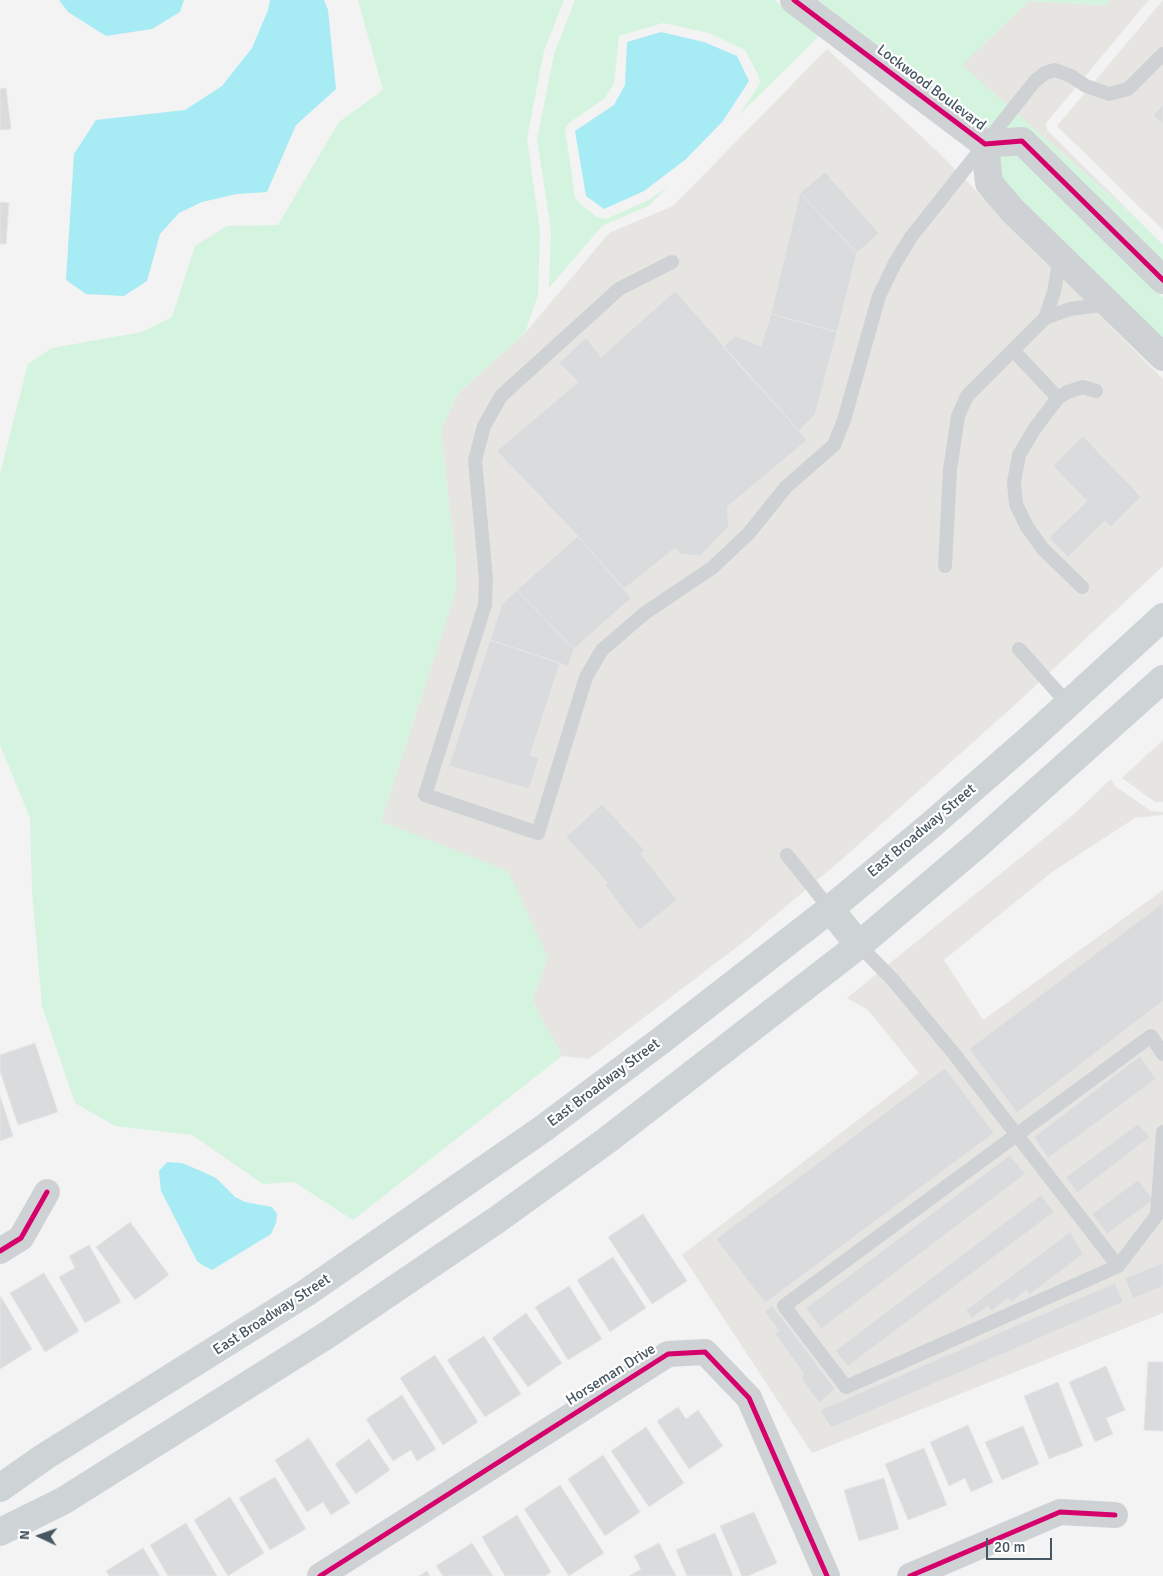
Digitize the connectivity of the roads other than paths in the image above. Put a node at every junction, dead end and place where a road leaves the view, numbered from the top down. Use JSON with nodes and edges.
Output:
{"nodes":[{"id":1,"x":794,"y":0,"type":"edge"},
{"id":2,"x":1163,"y":54,"type":"edge"},
{"id":3,"x":985,"y":144,"type":"junction"},
{"id":4,"x":1060,"y":257,"type":"junction"},
{"id":5,"x":672,"y":262,"type":"dead end"},
{"id":6,"x":1163,"y":280,"type":"edge"},
{"id":7,"x":1108,"y":304,"type":"junction"},
{"id":8,"x":1045,"y":318,"type":"junction"},
{"id":9,"x":1013,"y":350,"type":"junction"},
{"id":10,"x":1163,"y":357,"type":"edge"},
{"id":11,"x":1096,"y":391,"type":"dead end"},
{"id":12,"x":1058,"y":398,"type":"junction"},
{"id":13,"x":945,"y":566,"type":"dead end"},
{"id":14,"x":1082,"y":587,"type":"dead end"},
{"id":15,"x":1163,"y":617,"type":"edge"},
{"id":16,"x":1019,"y":649,"type":"dead end"},
{"id":17,"x":1163,"y":680,"type":"edge"},
{"id":18,"x":1068,"y":704,"type":"junction"},
{"id":19,"x":787,"y":855,"type":"dead end"},
{"id":20,"x":830,"y":909,"type":"junction"},
{"id":21,"x":859,"y":945,"type":"junction"},
{"id":22,"x":1163,"y":1054,"type":"edge"},
{"id":23,"x":1163,"y":1132,"type":"edge"},
{"id":24,"x":1017,"y":1136,"type":"junction"},
{"id":25,"x":47,"y":1192,"type":"dead end"},
{"id":26,"x":0,"y":1251,"type":"edge"},
{"id":27,"x":1118,"y":1266,"type":"junction"},
{"id":28,"x":0,"y":1488,"type":"edge"},
{"id":29,"x":1115,"y":1514,"type":"dead end"},
{"id":30,"x":0,"y":1532,"type":"edge"},
{"id":31,"x":320,"y":1576,"type":"edge"},
{"id":32,"x":827,"y":1576,"type":"edge"},
{"id":33,"x":910,"y":1576,"type":"edge"}],
"edges":[{"from":1,"to":3,"type":"street","name":"Lockwood Boulevard"},
{"from":2,"to":3,"type":"lane"},
{"from":3,"to":4,"type":"street","name":"Lockwood Boulevard"},
{"from":3,"to":5,"type":"lane"},
{"from":3,"to":6,"type":"street","name":"Lockwood Boulevard"},
{"from":4,"to":7,"type":"street","name":"Lockwood Boulevard"},
{"from":4,"to":8,"type":"lane"},
{"from":7,"to":8,"type":"lane"},
{"from":7,"to":10,"type":"street","name":"Lockwood Boulevard"},
{"from":8,"to":9,"type":"lane"},
{"from":9,"to":12,"type":"lane"},
{"from":9,"to":13,"type":"lane"},
{"from":11,"to":12,"type":"lane"},
{"from":12,"to":14,"type":"lane"},
{"from":15,"to":18,"type":"main road","name":"East Broadway Street"},
{"from":16,"to":18,"type":"lane"},
{"from":17,"to":21,"type":"main road"},
{"from":18,"to":20,"type":"main road","name":"East Broadway Street"},
{"from":19,"to":20,"type":"lane"},
{"from":20,"to":21,"type":"main road"},
{"from":20,"to":28,"type":"main road","name":"East Broadway Street"},
{"from":21,"to":24,"type":"lane"},
{"from":21,"to":30,"type":"main road"},
{"from":22,"to":24,"type":"lane"},
{"from":23,"to":27,"type":"lane"},
{"from":24,"to":27,"type":"lane"},
{"from":24,"to":27,"type":"lane"},
{"from":25,"to":26,"type":"street"},
{"from":29,"to":33,"type":"street"},
{"from":31,"to":32,"type":"street","name":"Horseman Drive"}]}
